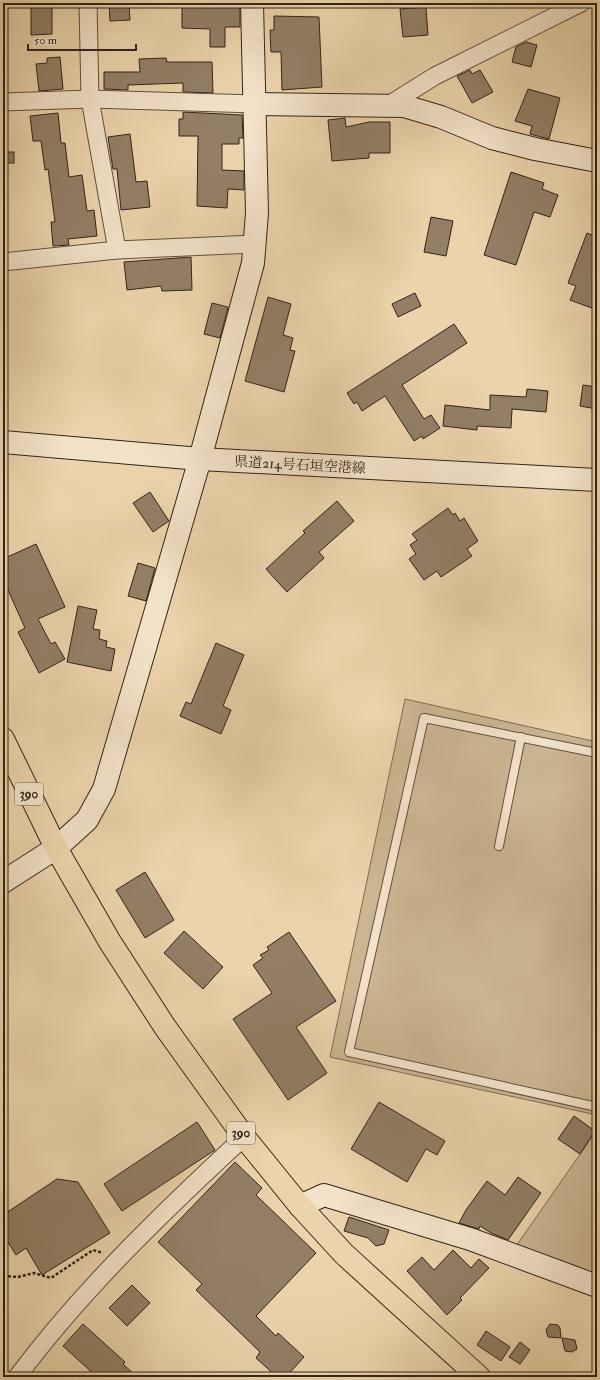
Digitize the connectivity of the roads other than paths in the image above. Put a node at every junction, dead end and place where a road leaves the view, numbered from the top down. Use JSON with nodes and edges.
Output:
{"nodes":[{"id":1,"x":88,"y":3,"type":"edge"},
{"id":2,"x":252,"y":3,"type":"edge"},
{"id":3,"x":581,"y":3,"type":"edge"},
{"id":4,"x":90,"y":99,"type":"junction"},
{"id":5,"x":3,"y":102,"type":"edge"},
{"id":6,"x":255,"y":104,"type":"junction"},
{"id":7,"x":387,"y":106,"type":"junction"},
{"id":8,"x":597,"y":161,"type":"edge"},
{"id":9,"x":255,"y":244,"type":"junction"},
{"id":10,"x":117,"y":250,"type":"junction"},
{"id":11,"x":3,"y":262,"type":"edge"},
{"id":12,"x":3,"y":442,"type":"edge"},
{"id":13,"x":200,"y":460,"type":"junction"},
{"id":14,"x":597,"y":480,"type":"edge"},
{"id":15,"x":521,"y":737,"type":"junction"},
{"id":16,"x":3,"y":739,"type":"edge"},
{"id":17,"x":597,"y":753,"type":"edge"},
{"id":18,"x":499,"y":846,"type":"dead end"},
{"id":19,"x":56,"y":848,"type":"junction"},
{"id":20,"x":3,"y":882,"type":"edge"},
{"id":21,"x":597,"y":1107,"type":"edge"},
{"id":22,"x":244,"y":1137,"type":"junction"},
{"id":23,"x":300,"y":1206,"type":"junction"},
{"id":24,"x":597,"y":1286,"type":"edge"},
{"id":25,"x":16,"y":1377,"type":"edge"},
{"id":26,"x":479,"y":1377,"type":"edge"}],
"edges":[{"from":1,"to":4,"type":"street"},
{"from":2,"to":6,"type":"street"},
{"from":3,"to":7,"type":"street"},
{"from":4,"to":5,"type":"street"},
{"from":4,"to":6,"type":"street"},
{"from":4,"to":10,"type":"street"},
{"from":6,"to":7,"type":"street"},
{"from":6,"to":9,"type":"street"},
{"from":7,"to":8,"type":"street"},
{"from":9,"to":10,"type":"street"},
{"from":9,"to":13,"type":"street"},
{"from":10,"to":11,"type":"street"},
{"from":12,"to":13,"type":"street","name":"県道214号石垣空港線"},
{"from":13,"to":14,"type":"street","name":"県道214号石垣空港線"},
{"from":13,"to":19,"type":"street"},
{"from":15,"to":17,"type":"lane"},
{"from":15,"to":18,"type":"lane"},
{"from":15,"to":21,"type":"lane"},
{"from":16,"to":19,"type":"highway","number":"390"},
{"from":19,"to":20,"type":"street"},
{"from":19,"to":22,"type":"highway","number":"390"},
{"from":22,"to":23,"type":"highway","number":"390"},
{"from":22,"to":25,"type":"street"},
{"from":23,"to":24,"type":"street"},
{"from":23,"to":26,"type":"highway","number":"390"}]}
